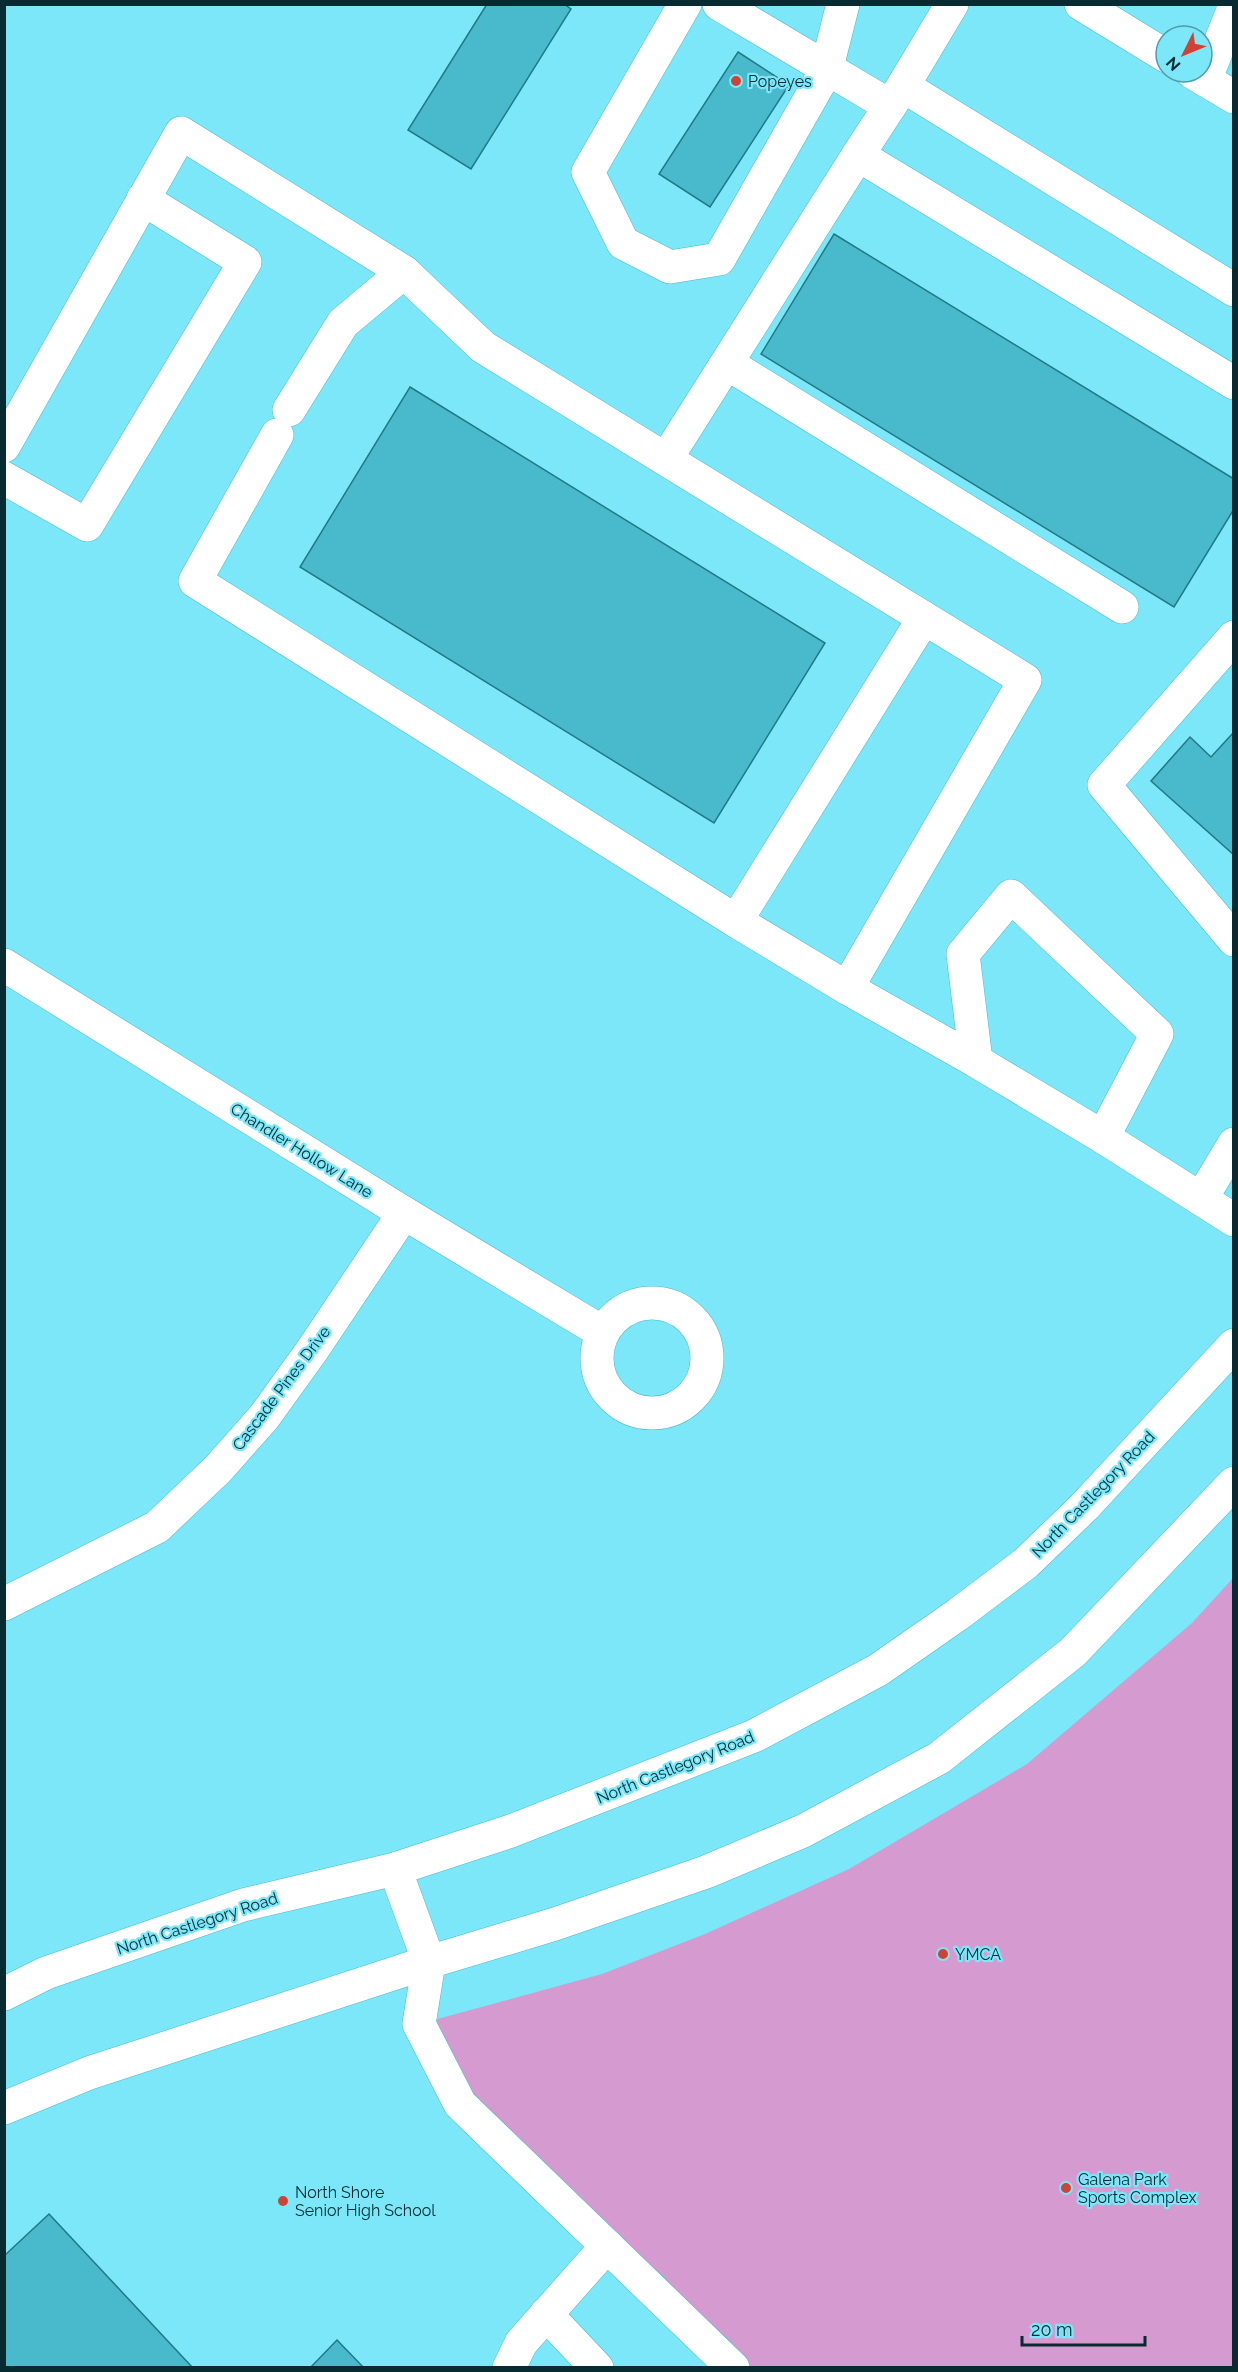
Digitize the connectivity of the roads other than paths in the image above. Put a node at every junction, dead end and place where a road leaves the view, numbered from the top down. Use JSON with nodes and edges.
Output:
{"nodes":[{"id":1,"x":685,"y":4,"type":"edge"},
{"id":2,"x":719,"y":4,"type":"edge"},
{"id":3,"x":843,"y":4,"type":"edge"},
{"id":4,"x":952,"y":4,"type":"edge"},
{"id":5,"x":1081,"y":4,"type":"edge"},
{"id":6,"x":1233,"y":8,"type":"edge"},
{"id":7,"x":1214,"y":45,"type":"edge"},
{"id":8,"x":1154,"y":49,"type":"edge"},
{"id":9,"x":827,"y":68,"type":"junction"},
{"id":10,"x":1211,"y":84,"type":"edge"},
{"id":11,"x":896,"y":96,"type":"junction"},
{"id":12,"x":1233,"y":97,"type":"edge"},
{"id":13,"x":858,"y":155,"type":"junction"},
{"id":14,"x":143,"y":200,"type":"junction"},
{"id":15,"x":404,"y":272,"type":"junction"},
{"id":16,"x":1233,"y":290,"type":"edge"},
{"id":17,"x":728,"y":364,"type":"junction"},
{"id":18,"x":1233,"y":382,"type":"edge"},
{"id":19,"x":4,"y":446,"type":"edge"},
{"id":20,"x":666,"y":459,"type":"junction"},
{"id":21,"x":4,"y":478,"type":"edge"},
{"id":22,"x":1122,"y":607,"type":"dead end"},
{"id":23,"x":924,"y":618,"type":"junction"},
{"id":24,"x":1233,"y":637,"type":"edge"},
{"id":25,"x":736,"y":921,"type":"junction"},
{"id":26,"x":1233,"y":940,"type":"edge"},
{"id":27,"x":4,"y":964,"type":"edge"},
{"id":28,"x":847,"y":988,"type":"junction"},
{"id":29,"x":976,"y":1061,"type":"junction"},
{"id":30,"x":1103,"y":1137,"type":"junction"},
{"id":31,"x":1233,"y":1144,"type":"edge"},
{"id":32,"x":1202,"y":1199,"type":"junction"},
{"id":33,"x":404,"y":1213,"type":"junction"},
{"id":34,"x":1233,"y":1220,"type":"edge"},
{"id":35,"x":602,"y":1332,"type":"dead end"},
{"id":36,"x":1233,"y":1345,"type":"edge"},
{"id":37,"x":1233,"y":1483,"type":"edge"},
{"id":38,"x":4,"y":1604,"type":"edge"},
{"id":39,"x":395,"y":1869,"type":"junction"},
{"id":40,"x":429,"y":1962,"type":"junction"},
{"id":41,"x":4,"y":1994,"type":"edge"},
{"id":42,"x":4,"y":2108,"type":"edge"},
{"id":43,"x":607,"y":2246,"type":"junction"},
{"id":44,"x":546,"y":2314,"type":"junction"},
{"id":45,"x":509,"y":2367,"type":"edge"},
{"id":46,"x":597,"y":2367,"type":"edge"},
{"id":47,"x":733,"y":2367,"type":"edge"}],
"edges":[{"from":1,"to":9,"type":"street"},
{"from":2,"to":9,"type":"street"},
{"from":3,"to":9,"type":"street"},
{"from":4,"to":11,"type":"street"},
{"from":5,"to":8,"type":"street"},
{"from":6,"to":7,"type":"street"},
{"from":9,"to":11,"type":"street"},
{"from":10,"to":12,"type":"street"},
{"from":11,"to":13,"type":"street"},
{"from":11,"to":16,"type":"street"},
{"from":13,"to":17,"type":"street"},
{"from":13,"to":18,"type":"street"},
{"from":14,"to":15,"type":"street"},
{"from":14,"to":19,"type":"street"},
{"from":14,"to":21,"type":"street"},
{"from":15,"to":20,"type":"street"},
{"from":15,"to":25,"type":"street"},
{"from":17,"to":20,"type":"street"},
{"from":17,"to":22,"type":"street"},
{"from":20,"to":23,"type":"street"},
{"from":23,"to":25,"type":"street"},
{"from":23,"to":28,"type":"street"},
{"from":24,"to":26,"type":"street"},
{"from":25,"to":28,"type":"street"},
{"from":27,"to":33,"type":"street","name":"Chandler Hollow Lane"},
{"from":28,"to":29,"type":"street"},
{"from":29,"to":30,"type":"street"},
{"from":29,"to":30,"type":"street"},
{"from":30,"to":32,"type":"street"},
{"from":31,"to":32,"type":"street"},
{"from":32,"to":34,"type":"street"},
{"from":33,"to":35,"type":"street","name":"Chandler Hollow Lane"},
{"from":33,"to":38,"type":"street","name":"Cascade Pines Drive"},
{"from":36,"to":39,"type":"street","name":"North Castlegory Road"},
{"from":37,"to":40,"type":"street"},
{"from":39,"to":40,"type":"street"},
{"from":39,"to":41,"type":"street","name":"North Castlegory Road"},
{"from":40,"to":42,"type":"street"},
{"from":40,"to":43,"type":"street"},
{"from":43,"to":44,"type":"street"},
{"from":43,"to":47,"type":"street"},
{"from":44,"to":45,"type":"street"},
{"from":44,"to":46,"type":"street"}]}
